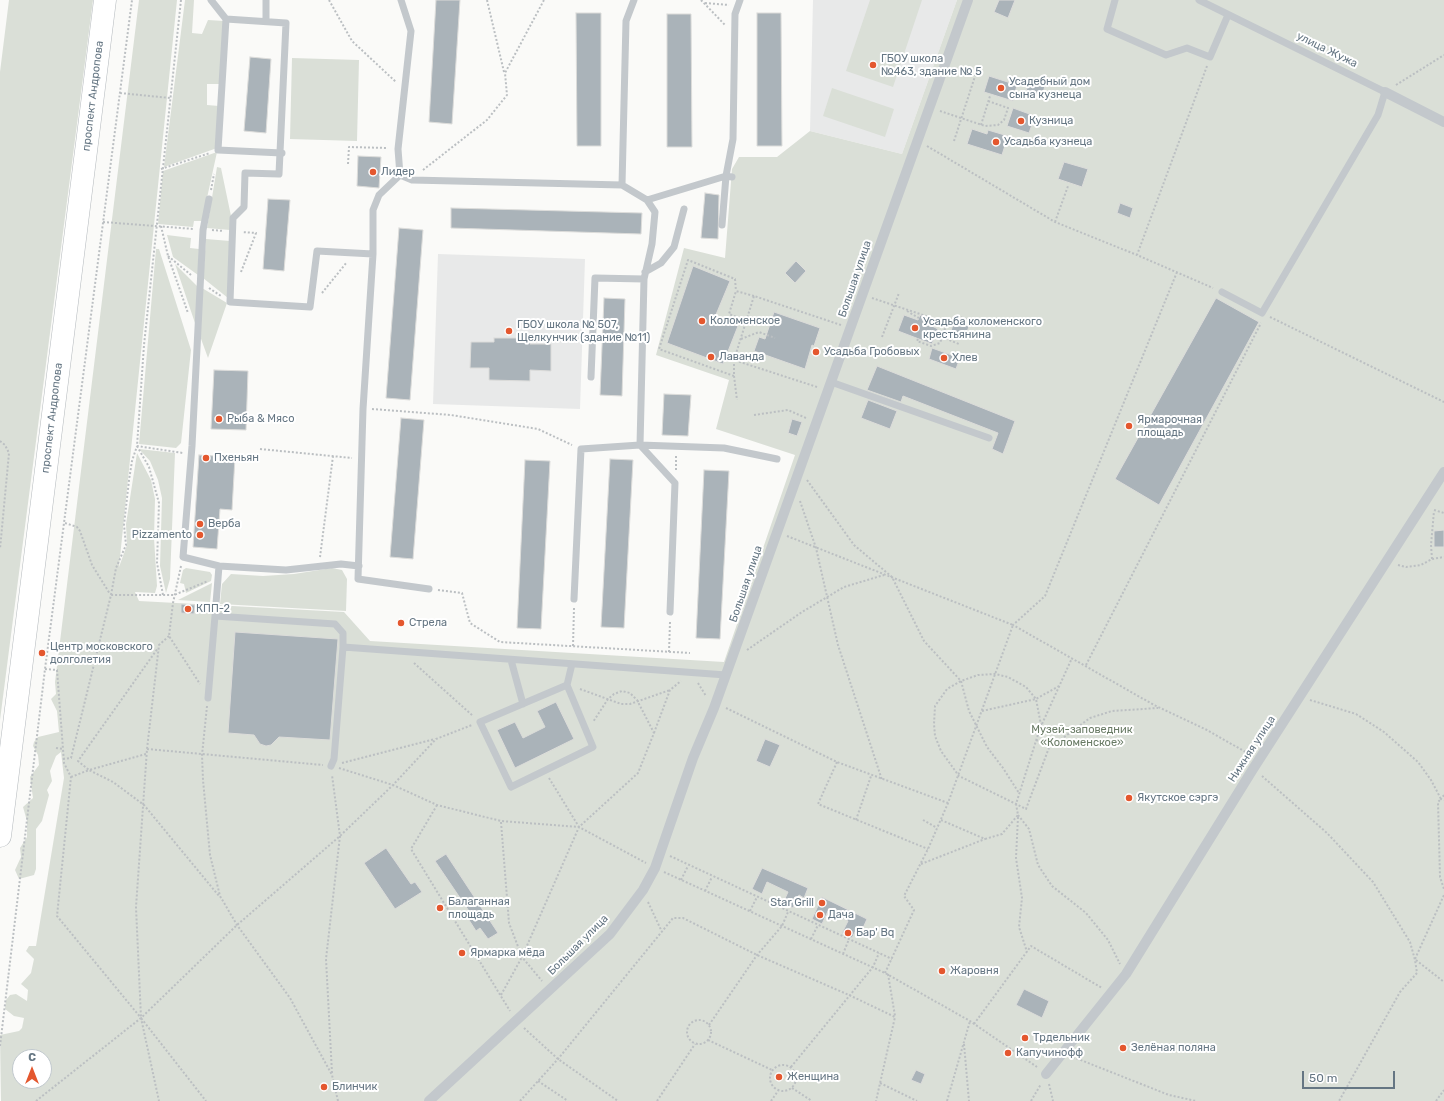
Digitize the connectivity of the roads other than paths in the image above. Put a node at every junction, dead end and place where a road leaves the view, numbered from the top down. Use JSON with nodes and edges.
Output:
{"nodes":[{"id":1,"x":105,"y":0,"type":"edge"},
{"id":2,"x":211,"y":0,"type":"edge"},
{"id":3,"x":266,"y":0,"type":"edge"},
{"id":4,"x":401,"y":0,"type":"edge"},
{"id":5,"x":634,"y":0,"type":"edge"},
{"id":6,"x":968,"y":0,"type":"edge"},
{"id":7,"x":1115,"y":0,"type":"edge"},
{"id":8,"x":1199,"y":0,"type":"edge"},
{"id":9,"x":739,"y":3,"type":"edge"},
{"id":10,"x":1228,"y":15,"type":"junction"},
{"id":11,"x":226,"y":19,"type":"junction"},
{"id":12,"x":266,"y":21,"type":"junction"},
{"id":13,"x":1385,"y":92,"type":"junction"},
{"id":14,"x":1444,"y":122,"type":"edge"},
{"id":15,"x":282,"y":153,"type":"junction"},
{"id":16,"x":400,"y":175,"type":"junction"},
{"id":17,"x":729,"y":177,"type":"junction"},
{"id":18,"x":622,"y":185,"type":"junction"},
{"id":19,"x":209,"y":199,"type":"road end"},
{"id":20,"x":647,"y":200,"type":"junction"},
{"id":21,"x":684,"y":209,"type":"dead end"},
{"id":22,"x":722,"y":225,"type":"dead end"},
{"id":23,"x":373,"y":254,"type":"junction"},
{"id":24,"x":645,"y":275,"type":"junction"},
{"id":25,"x":1222,"y":292,"type":"road end"},
{"id":26,"x":591,"y":377,"type":"dead end"},
{"id":27,"x":830,"y":386,"type":"junction"},
{"id":28,"x":989,"y":438,"type":"dead end"},
{"id":29,"x":640,"y":445,"type":"junction"},
{"id":30,"x":777,"y":459,"type":"dead end"},
{"id":31,"x":1444,"y":472,"type":"edge"},
{"id":32,"x":219,"y":566,"type":"junction"},
{"id":33,"x":359,"y":566,"type":"junction"},
{"id":34,"x":429,"y":589,"type":"road end"},
{"id":35,"x":574,"y":599,"type":"road end"},
{"id":36,"x":670,"y":612,"type":"road end"},
{"id":37,"x":215,"y":616,"type":"junction"},
{"id":38,"x":343,"y":647,"type":"junction"},
{"id":39,"x":511,"y":660,"type":"junction"},
{"id":40,"x":572,"y":664,"type":"junction"},
{"id":41,"x":726,"y":675,"type":"junction"},
{"id":42,"x":567,"y":685,"type":"junction"},
{"id":43,"x":208,"y":698,"type":"road end"},
{"id":44,"x":523,"y":704,"type":"junction"},
{"id":45,"x":331,"y":766,"type":"road end"},
{"id":46,"x":0,"y":836,"type":"edge"},
{"id":47,"x":1046,"y":1074,"type":"road end"},
{"id":48,"x":429,"y":1101,"type":"edge"}],
"edges":[{"from":1,"to":46,"type":"main road","name":"проспект Андропова"},
{"from":2,"to":11,"type":"lane"},
{"from":3,"to":12,"type":"lane"},
{"from":4,"to":16,"type":"lane"},
{"from":5,"to":18,"type":"lane"},
{"from":6,"to":27,"type":"street","name":"Большая улица"},
{"from":7,"to":10,"type":"lane"},
{"from":8,"to":10,"type":"lane","name":"улица Жужа"},
{"from":9,"to":17,"type":"lane"},
{"from":10,"to":13,"type":"lane","name":"улица Жужа"},
{"from":11,"to":12,"type":"lane"},
{"from":11,"to":15,"type":"lane"},
{"from":12,"to":15,"type":"lane"},
{"from":13,"to":14,"type":"street","name":"улица Жужа"},
{"from":13,"to":25,"type":"lane"},
{"from":15,"to":23,"type":"lane"},
{"from":16,"to":18,"type":"lane"},
{"from":16,"to":23,"type":"lane"},
{"from":17,"to":20,"type":"lane"},
{"from":17,"to":22,"type":"lane"},
{"from":18,"to":20,"type":"lane"},
{"from":19,"to":32,"type":"lane"},
{"from":20,"to":24,"type":"lane"},
{"from":21,"to":24,"type":"lane"},
{"from":23,"to":33,"type":"lane"},
{"from":24,"to":26,"type":"lane"},
{"from":24,"to":29,"type":"lane"},
{"from":27,"to":28,"type":"lane"},
{"from":27,"to":41,"type":"street","name":"Большая улица"},
{"from":29,"to":30,"type":"lane"},
{"from":29,"to":35,"type":"lane"},
{"from":29,"to":36,"type":"lane"},
{"from":31,"to":47,"type":"street","name":"Нижняя улица"},
{"from":32,"to":33,"type":"lane"},
{"from":32,"to":37,"type":"lane"},
{"from":33,"to":34,"type":"lane"},
{"from":37,"to":38,"type":"lane"},
{"from":37,"to":43,"type":"lane"},
{"from":38,"to":39,"type":"lane"},
{"from":38,"to":45,"type":"lane"},
{"from":39,"to":40,"type":"lane"},
{"from":39,"to":44,"type":"lane"},
{"from":40,"to":41,"type":"lane"},
{"from":40,"to":42,"type":"lane"},
{"from":41,"to":48,"type":"street","name":"Большая улица"},
{"from":42,"to":44,"type":"lane"},
{"from":42,"to":44,"type":"lane"}]}
